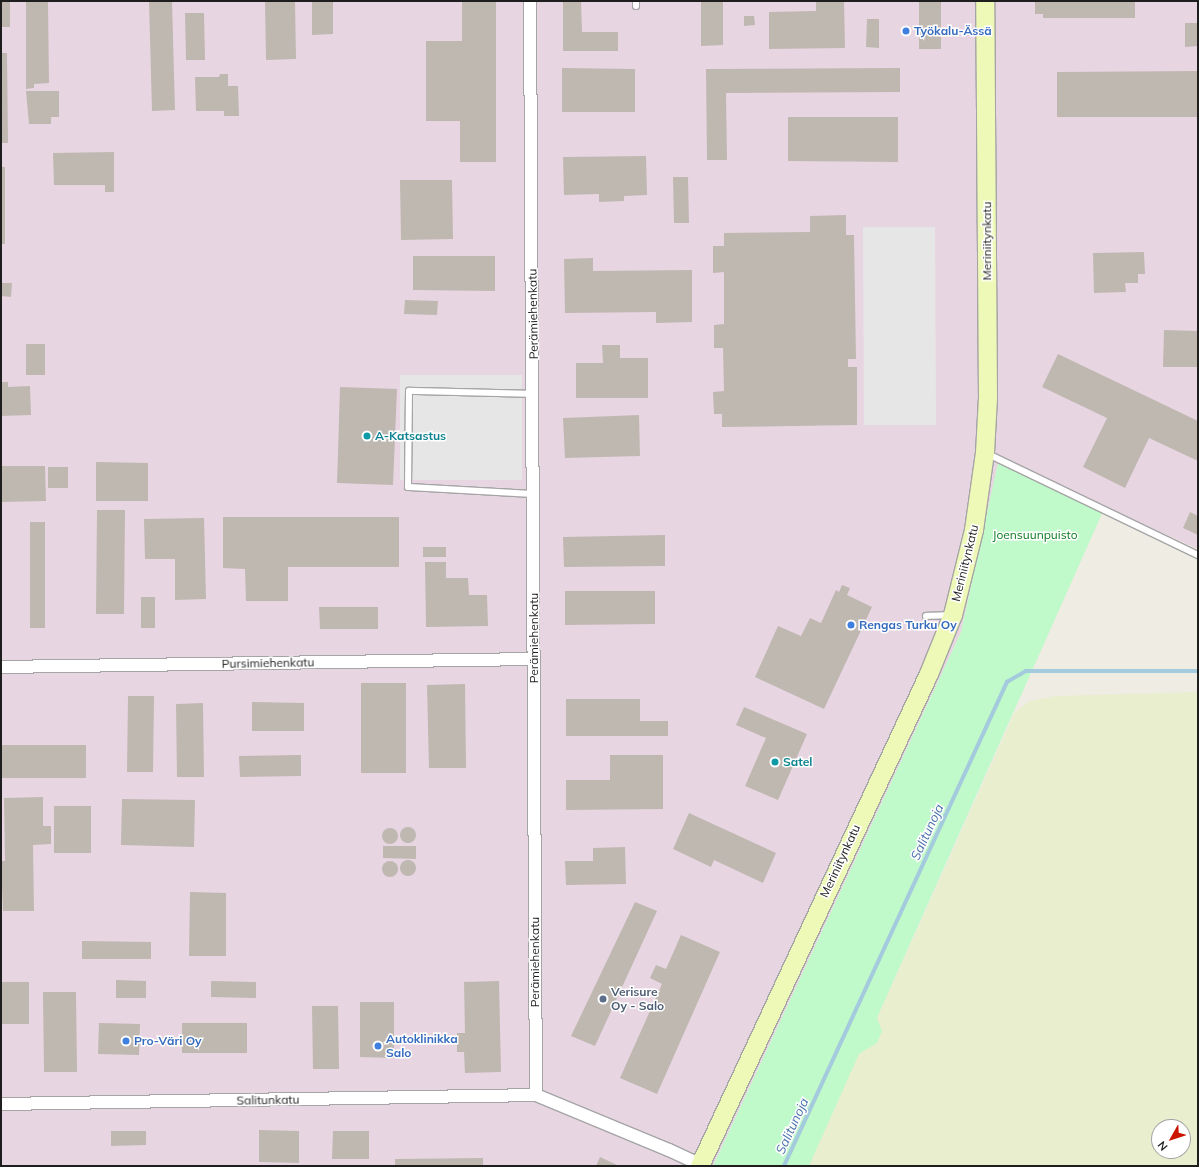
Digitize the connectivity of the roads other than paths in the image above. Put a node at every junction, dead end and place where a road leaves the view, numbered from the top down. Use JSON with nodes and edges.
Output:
{"nodes":[{"id":1,"x":530,"y":1,"type":"edge"},
{"id":2,"x":985,"y":1,"type":"edge"},
{"id":3,"x":534,"y":394,"type":"junction"},
{"id":4,"x":985,"y":453,"type":"junction"},
{"id":5,"x":534,"y":494,"type":"junction"},
{"id":6,"x":1198,"y":555,"type":"edge"},
{"id":7,"x":952,"y":615,"type":"junction"},
{"id":8,"x":926,"y":616,"type":"dead end"},
{"id":9,"x":534,"y":659,"type":"junction"},
{"id":10,"x":1,"y":667,"type":"edge"},
{"id":11,"x":536,"y":1095,"type":"junction"},
{"id":12,"x":1,"y":1104,"type":"edge"},
{"id":13,"x":700,"y":1166,"type":"edge"}],
"edges":[{"from":1,"to":3,"type":"street","name":"Perämiehenkatu"},
{"from":2,"to":4,"type":"main road","name":"Meriniitynkatu"},
{"from":3,"to":5,"type":"street","name":"Perämiehenkatu"},
{"from":3,"to":5,"type":"lane"},
{"from":4,"to":6,"type":"lane"},
{"from":4,"to":7,"type":"main road","name":"Meriniitynkatu"},
{"from":5,"to":9,"type":"street","name":"Perämiehenkatu"},
{"from":7,"to":8,"type":"lane"},
{"from":7,"to":13,"type":"main road","name":"Meriniitynkatu"},
{"from":9,"to":10,"type":"street","name":"Pursimiehenkatu"},
{"from":9,"to":11,"type":"street","name":"Perämiehenkatu"},
{"from":11,"to":12,"type":"street","name":"Salitunkatu"},
{"from":11,"to":13,"type":"street"}]}
